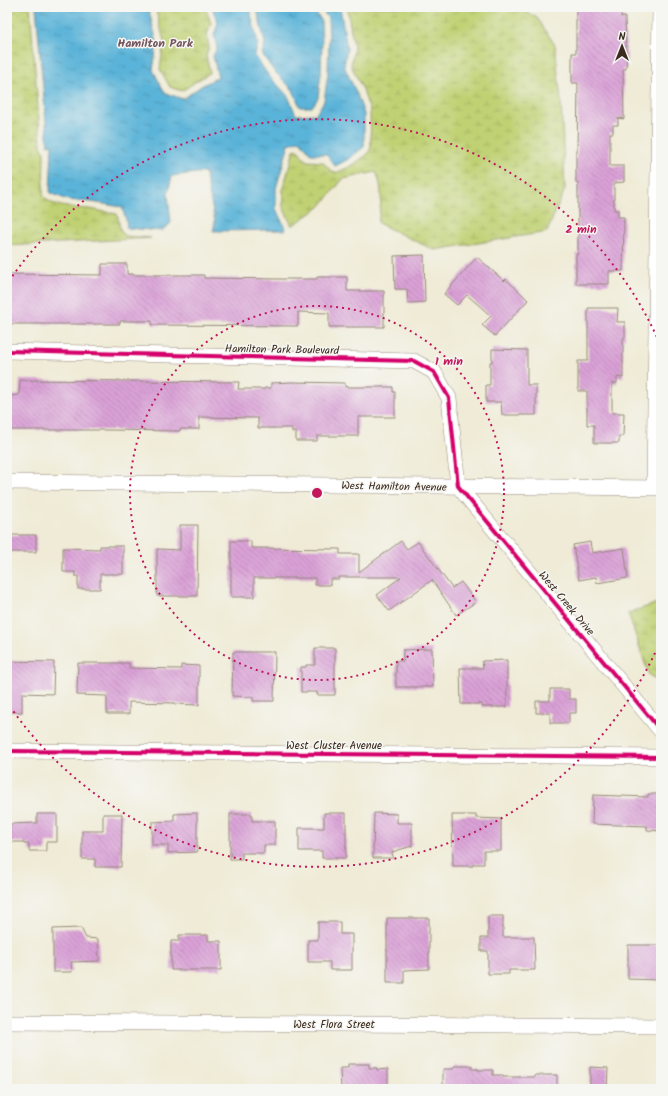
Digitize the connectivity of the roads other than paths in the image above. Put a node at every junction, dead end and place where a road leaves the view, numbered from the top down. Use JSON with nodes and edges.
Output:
{"nodes":[{"id":1,"x":660,"y":7,"type":"edge"},
{"id":2,"x":7,"y":351,"type":"edge"},
{"id":3,"x":7,"y":482,"type":"edge"},
{"id":4,"x":458,"y":486,"type":"junction"},
{"id":5,"x":658,"y":488,"type":"edge"},
{"id":6,"x":661,"y":731,"type":"edge"},
{"id":7,"x":7,"y":751,"type":"edge"},
{"id":8,"x":661,"y":757,"type":"edge"},
{"id":9,"x":7,"y":1022,"type":"edge"},
{"id":10,"x":661,"y":1026,"type":"edge"}],
"edges":[{"from":1,"to":5,"type":"street"},
{"from":2,"to":4,"type":"street","name":"Hamilton Park Boulevard"},
{"from":3,"to":4,"type":"street","name":"West Hamilton Avenue"},
{"from":4,"to":5,"type":"street","name":"West Hamilton Avenue"},
{"from":4,"to":6,"type":"street","name":"West Creek Drive"},
{"from":7,"to":8,"type":"street","name":"West Cluster Avenue"},
{"from":9,"to":10,"type":"street","name":"West Flora Street"}]}
